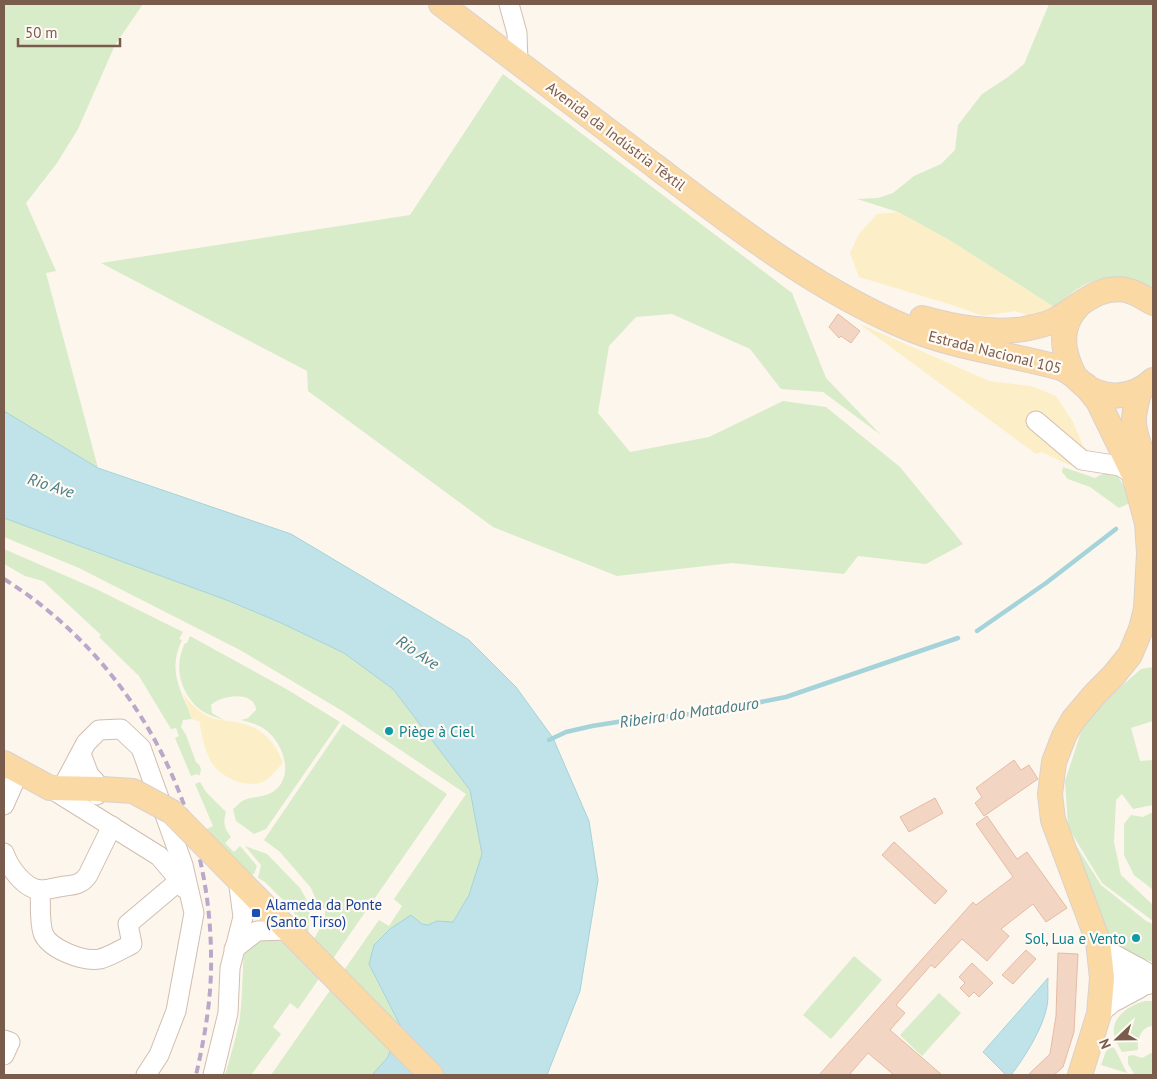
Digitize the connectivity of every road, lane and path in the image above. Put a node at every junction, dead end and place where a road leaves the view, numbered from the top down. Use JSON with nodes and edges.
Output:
{"nodes":[{"id":1,"x":441,"y":4,"type":"edge"},
{"id":2,"x":508,"y":4,"type":"edge"},
{"id":3,"x":518,"y":62,"type":"junction"},
{"id":4,"x":794,"y":266,"type":"junction"},
{"id":5,"x":1085,"y":299,"type":"junction"},
{"id":6,"x":1153,"y":303,"type":"edge"},
{"id":7,"x":1080,"y":380,"type":"junction"},
{"id":8,"x":1147,"y":385,"type":"edge"},
{"id":9,"x":1036,"y":421,"type":"dead end"},
{"id":10,"x":1109,"y":422,"type":"junction"},
{"id":11,"x":1096,"y":463,"type":"junction"},
{"id":12,"x":1147,"y":476,"type":"edge"},
{"id":13,"x":1153,"y":524,"type":"edge"},
{"id":14,"x":1153,"y":626,"type":"edge"},
{"id":15,"x":1130,"y":655,"type":"junction"},
{"id":16,"x":81,"y":754,"type":"junction"},
{"id":17,"x":11,"y":767,"type":"edge"},
{"id":18,"x":56,"y":788,"type":"junction"},
{"id":19,"x":102,"y":789,"type":"junction"},
{"id":20,"x":4,"y":805,"type":"edge"},
{"id":21,"x":96,"y":816,"type":"junction"},
{"id":22,"x":112,"y":826,"type":"junction"},
{"id":23,"x":179,"y":853,"type":"junction"},
{"id":24,"x":159,"y":856,"type":"junction"},
{"id":25,"x":6,"y":863,"type":"edge"},
{"id":26,"x":238,"y":880,"type":"junction"},
{"id":27,"x":180,"y":881,"type":"junction"},
{"id":28,"x":40,"y":890,"type":"junction"},
{"id":29,"x":191,"y":900,"type":"junction"},
{"id":30,"x":293,"y":936,"type":"junction"},
{"id":31,"x":1098,"y":941,"type":"junction"},
{"id":32,"x":234,"y":949,"type":"junction"},
{"id":33,"x":1102,"y":978,"type":"junction"},
{"id":34,"x":1146,"y":979,"type":"edge"},
{"id":35,"x":1099,"y":1014,"type":"junction"},
{"id":36,"x":4,"y":1040,"type":"edge"},
{"id":37,"x":4,"y":1055,"type":"edge"},
{"id":38,"x":146,"y":1075,"type":"edge"},
{"id":39,"x":213,"y":1075,"type":"edge"},
{"id":40,"x":431,"y":1075,"type":"edge"},
{"id":41,"x":1080,"y":1075,"type":"edge"}],
"edges":[{"from":1,"to":3,"type":"main road","name":"Avenida da Indústria Têxtil"},
{"from":2,"to":3,"type":"street"},
{"from":3,"to":4,"type":"main road","name":"Avenida da Indústria Têxtil"},
{"from":4,"to":5,"type":"main road","name":"Estrada Nacional 105"},
{"from":4,"to":7,"type":"main road","name":"Estrada Nacional 105"},
{"from":5,"to":6,"type":"main road","name":"Estrada Nacional 105"},
{"from":5,"to":7,"type":"main road","name":"Estrada Nacional 105"},
{"from":7,"to":8,"type":"main road","name":"Estrada Nacional 105"},
{"from":7,"to":10,"type":"main road"},
{"from":8,"to":12,"type":"main road"},
{"from":9,"to":11,"type":"street"},
{"from":10,"to":11,"type":"street"},
{"from":10,"to":12,"type":"main road"},
{"from":11,"to":12,"type":"street"},
{"from":12,"to":13,"type":"main road"},
{"from":12,"to":15,"type":"main road"},
{"from":14,"to":15,"type":"main road"},
{"from":15,"to":31,"type":"main road"},
{"from":16,"to":18,"type":"street"},
{"from":16,"to":19,"type":"street"},
{"from":16,"to":23,"type":"street"},
{"from":17,"to":18,"type":"main road"},
{"from":17,"to":20,"type":"street"},
{"from":18,"to":19,"type":"main road"},
{"from":18,"to":21,"type":"street"},
{"from":19,"to":21,"type":"street"},
{"from":19,"to":26,"type":"main road","bridge":true},
{"from":21,"to":22,"type":"street"},
{"from":22,"to":24,"type":"street"},
{"from":22,"to":28,"type":"street"},
{"from":23,"to":24,"type":"street"},
{"from":23,"to":29,"type":"street"},
{"from":24,"to":27,"type":"street"},
{"from":25,"to":28,"type":"street"},
{"from":26,"to":30,"type":"main road"},
{"from":26,"to":32,"type":"street"},
{"from":27,"to":28,"type":"street"},
{"from":27,"to":29,"type":"street"},
{"from":29,"to":38,"type":"street"},
{"from":30,"to":32,"type":"street"},
{"from":30,"to":40,"type":"main road"},
{"from":31,"to":33,"type":"main road"},
{"from":31,"to":34,"type":"street"},
{"from":32,"to":39,"type":"street"},
{"from":33,"to":34,"type":"street"},
{"from":33,"to":35,"type":"main road"},
{"from":34,"to":35,"type":"street"},
{"from":35,"to":41,"type":"main road"},
{"from":36,"to":37,"type":"street"}]}
